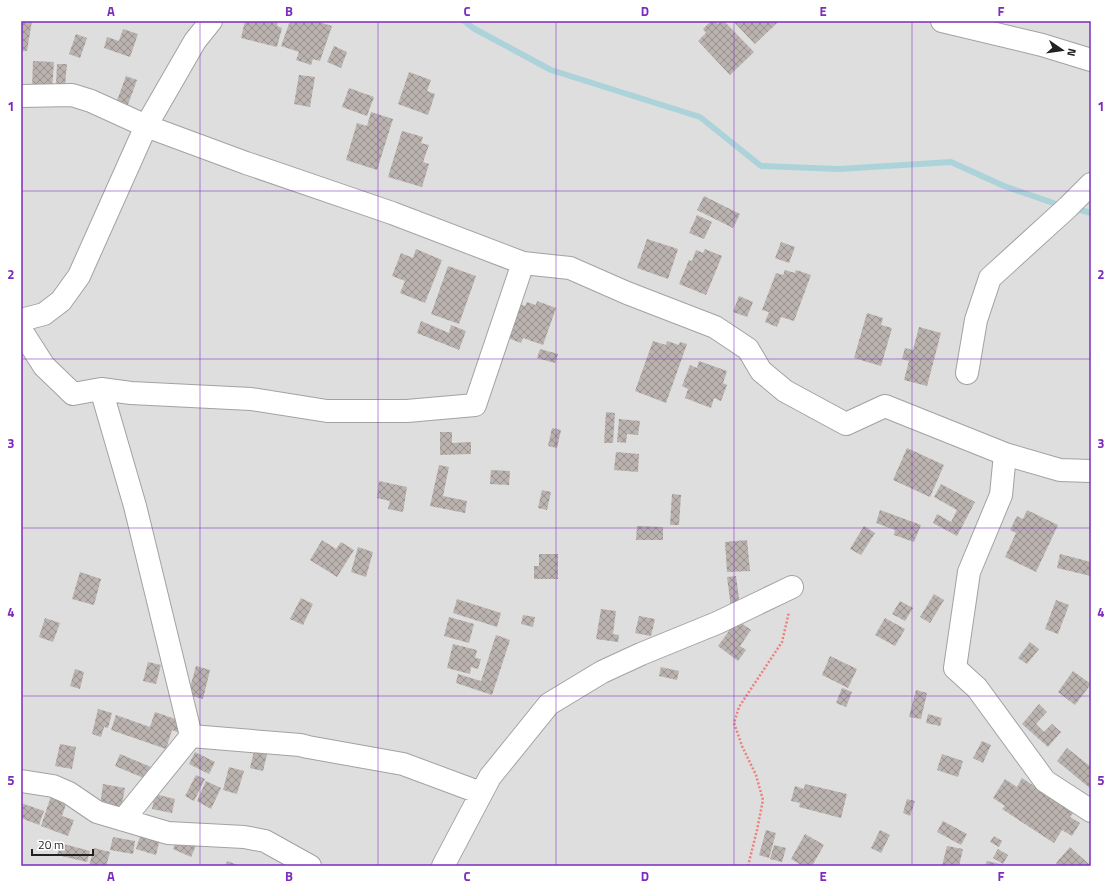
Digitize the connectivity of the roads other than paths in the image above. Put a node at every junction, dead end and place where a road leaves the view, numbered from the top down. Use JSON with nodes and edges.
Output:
{"nodes":[{"id":1,"x":211,"y":21,"type":"edge"},
{"id":2,"x":942,"y":21,"type":"edge"},
{"id":3,"x":1091,"y":60,"type":"edge"},
{"id":4,"x":21,"y":96,"type":"edge"},
{"id":5,"x":146,"y":126,"type":"junction"},
{"id":6,"x":1091,"y":184,"type":"edge"},
{"id":7,"x":523,"y":263,"type":"junction"},
{"id":8,"x":21,"y":320,"type":"edge"},
{"id":9,"x":21,"y":330,"type":"edge"},
{"id":10,"x":967,"y":373,"type":"dead end"},
{"id":11,"x":101,"y":389,"type":"junction"},
{"id":12,"x":1005,"y":454,"type":"junction"},
{"id":13,"x":1091,"y":471,"type":"edge"},
{"id":14,"x":792,"y":587,"type":"road end"},
{"id":15,"x":191,"y":736,"type":"junction"},
{"id":16,"x":21,"y":781,"type":"edge"},
{"id":17,"x":481,"y":794,"type":"junction"},
{"id":18,"x":1091,"y":811,"type":"edge"},
{"id":19,"x":123,"y":820,"type":"junction"},
{"id":20,"x":310,"y":866,"type":"edge"},
{"id":21,"x":443,"y":866,"type":"edge"}],
"edges":[{"from":1,"to":5,"type":"street"},
{"from":2,"to":3,"type":"street"},
{"from":4,"to":5,"type":"street"},
{"from":5,"to":7,"type":"street"},
{"from":5,"to":8,"type":"street"},
{"from":6,"to":10,"type":"street"},
{"from":7,"to":11,"type":"street"},
{"from":7,"to":12,"type":"street"},
{"from":9,"to":11,"type":"street"},
{"from":11,"to":15,"type":"street"},
{"from":12,"to":13,"type":"street"},
{"from":12,"to":18,"type":"street"},
{"from":14,"to":17,"type":"street"},
{"from":15,"to":17,"type":"street"},
{"from":15,"to":19,"type":"street"},
{"from":16,"to":19,"type":"street"},
{"from":17,"to":21,"type":"street"},
{"from":19,"to":20,"type":"street"}]}
